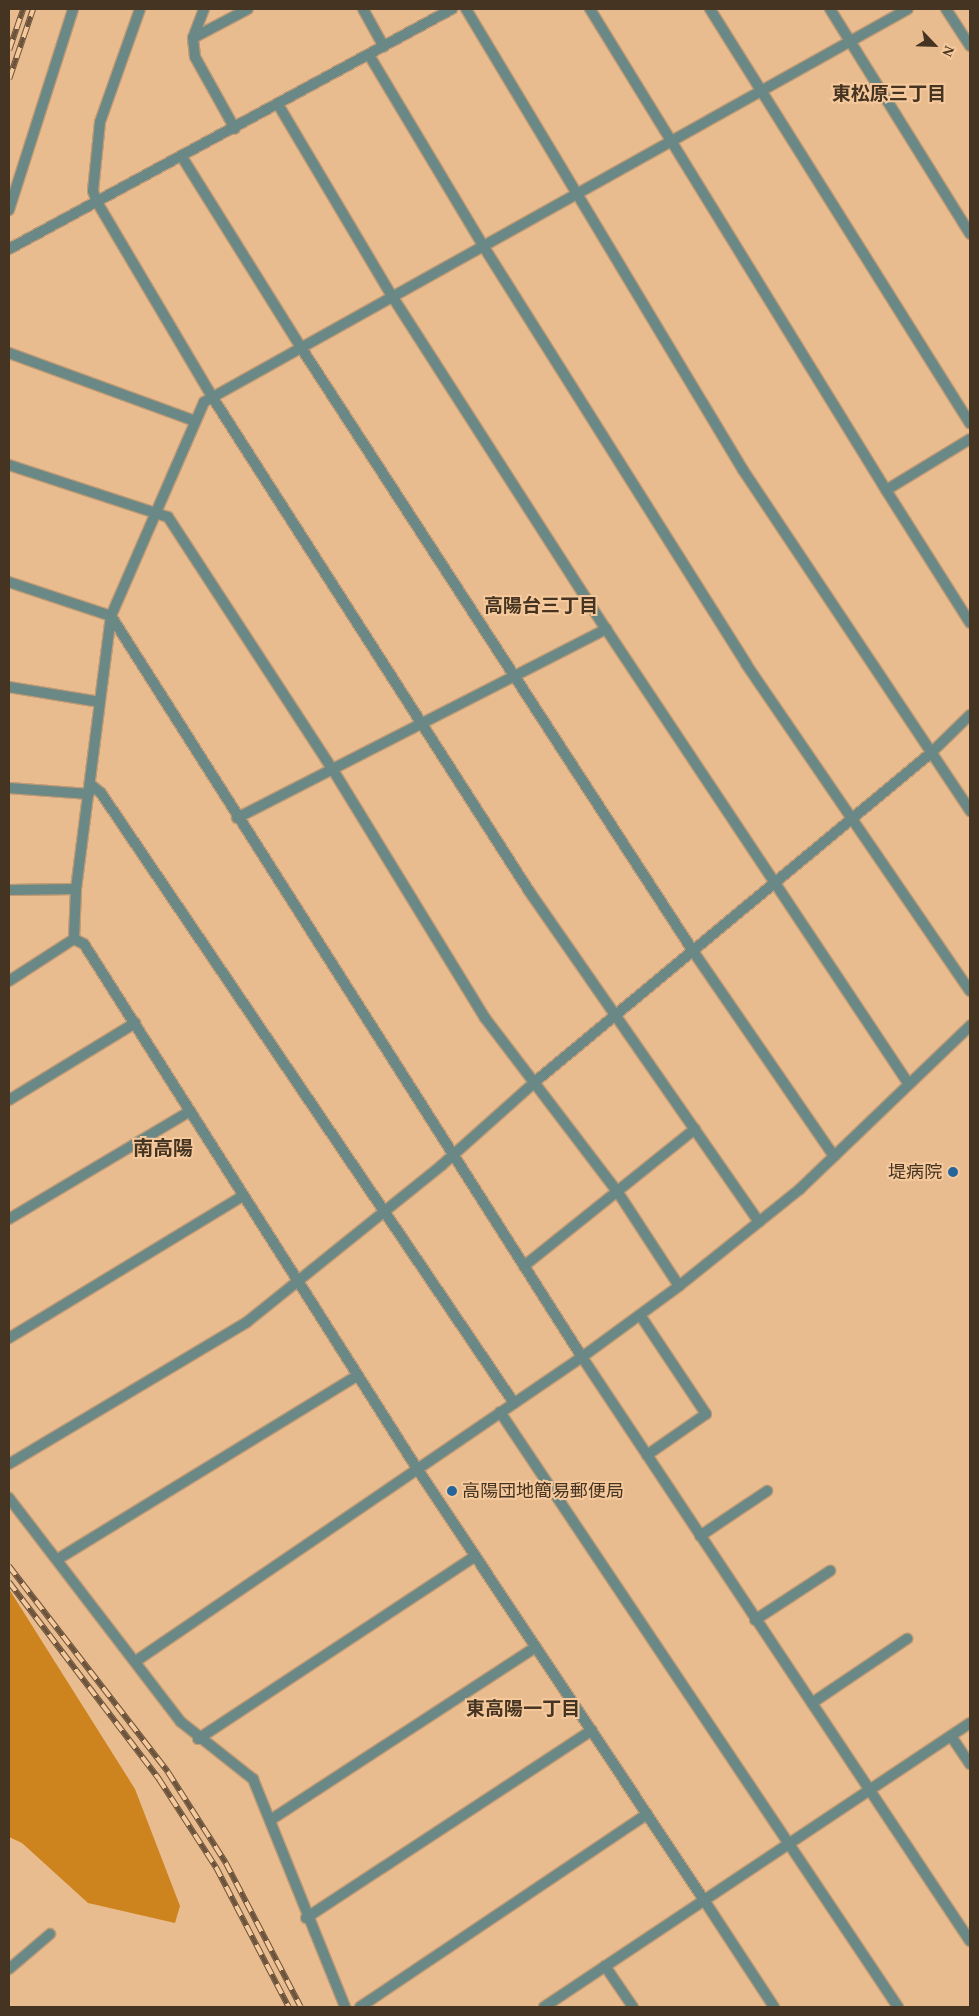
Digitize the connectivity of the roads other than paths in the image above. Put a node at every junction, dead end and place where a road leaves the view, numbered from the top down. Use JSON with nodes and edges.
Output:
{"nodes":[{"id":1,"x":73,"y":9,"type":"edge"},
{"id":2,"x":140,"y":9,"type":"edge"},
{"id":3,"x":204,"y":9,"type":"edge"},
{"id":4,"x":248,"y":9,"type":"edge"},
{"id":5,"x":363,"y":9,"type":"edge"},
{"id":6,"x":452,"y":9,"type":"edge"},
{"id":7,"x":466,"y":9,"type":"edge"},
{"id":8,"x":590,"y":9,"type":"edge"},
{"id":9,"x":710,"y":9,"type":"edge"},
{"id":10,"x":830,"y":9,"type":"edge"},
{"id":11,"x":908,"y":9,"type":"edge"},
{"id":12,"x":946,"y":9,"type":"edge"},
{"id":13,"x":193,"y":38,"type":"junction"},
{"id":14,"x":851,"y":41,"type":"junction"},
{"id":15,"x":970,"y":46,"type":"edge"},
{"id":16,"x":384,"y":47,"type":"junction"},
{"id":17,"x":369,"y":55,"type":"junction"},
{"id":18,"x":762,"y":91,"type":"junction"},
{"id":19,"x":279,"y":106,"type":"junction"},
{"id":20,"x":235,"y":129,"type":"junction"},
{"id":21,"x":670,"y":142,"type":"junction"},
{"id":22,"x":182,"y":157,"type":"junction"},
{"id":23,"x":577,"y":192,"type":"junction"},
{"id":24,"x":97,"y":202,"type":"junction"},
{"id":25,"x":9,"y":210,"type":"edge"},
{"id":26,"x":970,"y":234,"type":"edge"},
{"id":27,"x":482,"y":244,"type":"junction"},
{"id":28,"x":9,"y":249,"type":"edge"},
{"id":29,"x":392,"y":296,"type":"junction"},
{"id":30,"x":300,"y":346,"type":"junction"},
{"id":31,"x":9,"y":353,"type":"edge"},
{"id":32,"x":211,"y":395,"type":"junction"},
{"id":33,"x":195,"y":420,"type":"junction"},
{"id":34,"x":970,"y":423,"type":"edge"},
{"id":35,"x":970,"y":439,"type":"edge"},
{"id":36,"x":9,"y":465,"type":"edge"},
{"id":37,"x":886,"y":490,"type":"junction"},
{"id":38,"x":155,"y":513,"type":"junction"},
{"id":39,"x":9,"y":582,"type":"edge"},
{"id":40,"x":111,"y":616,"type":"junction"},
{"id":41,"x":970,"y":623,"type":"edge"},
{"id":42,"x":606,"y":629,"type":"junction"},
{"id":43,"x":514,"y":675,"type":"junction"},
{"id":44,"x":9,"y":687,"type":"edge"},
{"id":45,"x":100,"y":702,"type":"junction"},
{"id":46,"x":970,"y":715,"type":"edge"},
{"id":47,"x":422,"y":721,"type":"junction"},
{"id":48,"x":931,"y":753,"type":"junction"},
{"id":49,"x":333,"y":770,"type":"junction"},
{"id":50,"x":9,"y":788,"type":"edge"},
{"id":51,"x":90,"y":789,"type":"junction"},
{"id":52,"x":970,"y":810,"type":"edge"},
{"id":53,"x":237,"y":818,"type":"junction"},
{"id":54,"x":852,"y":819,"type":"junction"},
{"id":55,"x":773,"y":885,"type":"junction"},
{"id":56,"x":76,"y":889,"type":"junction"},
{"id":57,"x":9,"y":890,"type":"edge"},
{"id":58,"x":74,"y":939,"type":"junction"},
{"id":59,"x":693,"y":951,"type":"junction"},
{"id":60,"x":9,"y":980,"type":"edge"},
{"id":61,"x":970,"y":991,"type":"edge"},
{"id":62,"x":614,"y":1016,"type":"junction"},
{"id":63,"x":135,"y":1024,"type":"junction"},
{"id":64,"x":970,"y":1026,"type":"edge"},
{"id":65,"x":536,"y":1082,"type":"junction"},
{"id":66,"x":908,"y":1083,"type":"junction"},
{"id":67,"x":9,"y":1100,"type":"edge"},
{"id":68,"x":190,"y":1111,"type":"junction"},
{"id":69,"x":695,"y":1129,"type":"junction"},
{"id":70,"x":451,"y":1154,"type":"junction"},
{"id":71,"x":834,"y":1156,"type":"junction"},
{"id":72,"x":617,"y":1191,"type":"junction"},
{"id":73,"x":244,"y":1196,"type":"junction"},
{"id":74,"x":384,"y":1210,"type":"junction"},
{"id":75,"x":9,"y":1220,"type":"edge"},
{"id":76,"x":759,"y":1222,"type":"junction"},
{"id":77,"x":524,"y":1266,"type":"junction"},
{"id":78,"x":297,"y":1282,"type":"junction"},
{"id":79,"x":679,"y":1286,"type":"junction"},
{"id":80,"x":640,"y":1315,"type":"junction"},
{"id":81,"x":9,"y":1338,"type":"edge"},
{"id":82,"x":582,"y":1357,"type":"junction"},
{"id":83,"x":357,"y":1376,"type":"junction"},
{"id":84,"x":514,"y":1403,"type":"junction"},
{"id":85,"x":500,"y":1412,"type":"junction"},
{"id":86,"x":647,"y":1454,"type":"junction"},
{"id":87,"x":9,"y":1464,"type":"edge"},
{"id":88,"x":416,"y":1467,"type":"junction"},
{"id":89,"x":767,"y":1490,"type":"dead end"},
{"id":90,"x":9,"y":1498,"type":"edge"},
{"id":91,"x":700,"y":1536,"type":"junction"},
{"id":92,"x":474,"y":1557,"type":"junction"},
{"id":93,"x":58,"y":1559,"type":"junction"},
{"id":94,"x":830,"y":1571,"type":"dead end"},
{"id":95,"x":755,"y":1620,"type":"junction"},
{"id":96,"x":907,"y":1639,"type":"dead end"},
{"id":97,"x":536,"y":1647,"type":"junction"},
{"id":98,"x":136,"y":1661,"type":"junction"},
{"id":99,"x":812,"y":1703,"type":"junction"},
{"id":100,"x":970,"y":1723,"type":"edge"},
{"id":101,"x":592,"y":1730,"type":"junction"},
{"id":102,"x":951,"y":1736,"type":"junction"},
{"id":103,"x":198,"y":1739,"type":"junction"},
{"id":104,"x":970,"y":1764,"type":"edge"},
{"id":105,"x":869,"y":1790,"type":"junction"},
{"id":106,"x":647,"y":1814,"type":"junction"},
{"id":107,"x":272,"y":1819,"type":"junction"},
{"id":108,"x":790,"y":1843,"type":"junction"},
{"id":109,"x":704,"y":1900,"type":"junction"},
{"id":110,"x":306,"y":1918,"type":"junction"},
{"id":111,"x":50,"y":1934,"type":"dead end"},
{"id":112,"x":970,"y":1941,"type":"edge"},
{"id":113,"x":605,"y":1966,"type":"junction"},
{"id":114,"x":9,"y":1969,"type":"edge"},
{"id":115,"x":345,"y":2007,"type":"edge"},
{"id":116,"x":360,"y":2007,"type":"edge"},
{"id":117,"x":544,"y":2007,"type":"edge"},
{"id":118,"x":633,"y":2007,"type":"edge"},
{"id":119,"x":774,"y":2007,"type":"edge"},
{"id":120,"x":898,"y":2007,"type":"edge"}],
"edges":[{"from":1,"to":25,"type":"street"},
{"from":2,"to":24,"type":"street"},
{"from":3,"to":13,"type":"street"},
{"from":4,"to":13,"type":"street"},
{"from":5,"to":16,"type":"street"},
{"from":6,"to":16,"type":"street"},
{"from":7,"to":23,"type":"street"},
{"from":8,"to":21,"type":"street"},
{"from":9,"to":18,"type":"street"},
{"from":10,"to":14,"type":"street"},
{"from":11,"to":14,"type":"street"},
{"from":12,"to":15,"type":"street"},
{"from":13,"to":20,"type":"street"},
{"from":14,"to":18,"type":"street"},
{"from":14,"to":26,"type":"street"},
{"from":16,"to":17,"type":"street"},
{"from":17,"to":19,"type":"street"},
{"from":17,"to":27,"type":"street"},
{"from":18,"to":21,"type":"street"},
{"from":18,"to":34,"type":"street"},
{"from":19,"to":20,"type":"street"},
{"from":19,"to":29,"type":"street"},
{"from":20,"to":22,"type":"street"},
{"from":21,"to":23,"type":"street"},
{"from":21,"to":37,"type":"street"},
{"from":22,"to":24,"type":"street"},
{"from":22,"to":30,"type":"street"},
{"from":23,"to":27,"type":"street"},
{"from":23,"to":48,"type":"street"},
{"from":24,"to":28,"type":"street"},
{"from":24,"to":32,"type":"street"},
{"from":27,"to":29,"type":"street"},
{"from":27,"to":54,"type":"street"},
{"from":29,"to":30,"type":"street"},
{"from":29,"to":42,"type":"street"},
{"from":30,"to":32,"type":"street"},
{"from":30,"to":43,"type":"street"},
{"from":31,"to":33,"type":"street"},
{"from":32,"to":33,"type":"street"},
{"from":32,"to":47,"type":"street"},
{"from":33,"to":38,"type":"street"},
{"from":35,"to":37,"type":"street"},
{"from":36,"to":38,"type":"street"},
{"from":37,"to":41,"type":"street"},
{"from":38,"to":40,"type":"street"},
{"from":38,"to":49,"type":"street"},
{"from":39,"to":40,"type":"street"},
{"from":40,"to":45,"type":"street"},
{"from":40,"to":53,"type":"street"},
{"from":42,"to":43,"type":"street"},
{"from":42,"to":55,"type":"street"},
{"from":43,"to":47,"type":"street"},
{"from":43,"to":59,"type":"street"},
{"from":44,"to":45,"type":"street"},
{"from":45,"to":51,"type":"street"},
{"from":46,"to":48,"type":"street"},
{"from":47,"to":49,"type":"street"},
{"from":47,"to":62,"type":"street"},
{"from":48,"to":52,"type":"street"},
{"from":48,"to":54,"type":"street"},
{"from":49,"to":53,"type":"street"},
{"from":49,"to":65,"type":"street"},
{"from":50,"to":51,"type":"street"},
{"from":51,"to":56,"type":"street"},
{"from":51,"to":74,"type":"street"},
{"from":53,"to":70,"type":"street"},
{"from":54,"to":55,"type":"street"},
{"from":54,"to":61,"type":"street"},
{"from":55,"to":59,"type":"street"},
{"from":55,"to":66,"type":"street"},
{"from":56,"to":57,"type":"street"},
{"from":56,"to":58,"type":"street"},
{"from":58,"to":60,"type":"street"},
{"from":58,"to":63,"type":"street"},
{"from":59,"to":62,"type":"street"},
{"from":59,"to":71,"type":"street"},
{"from":62,"to":65,"type":"street"},
{"from":62,"to":69,"type":"street"},
{"from":63,"to":67,"type":"street"},
{"from":63,"to":68,"type":"street"},
{"from":64,"to":66,"type":"street"},
{"from":65,"to":70,"type":"street"},
{"from":65,"to":72,"type":"street"},
{"from":66,"to":71,"type":"street"},
{"from":68,"to":73,"type":"street"},
{"from":68,"to":75,"type":"street"},
{"from":69,"to":72,"type":"street"},
{"from":69,"to":76,"type":"street"},
{"from":70,"to":74,"type":"street"},
{"from":70,"to":77,"type":"street"},
{"from":71,"to":76,"type":"street"},
{"from":72,"to":77,"type":"street"},
{"from":72,"to":79,"type":"street"},
{"from":73,"to":78,"type":"street"},
{"from":73,"to":81,"type":"street"},
{"from":74,"to":78,"type":"street"},
{"from":74,"to":84,"type":"street"},
{"from":76,"to":79,"type":"street"},
{"from":77,"to":82,"type":"street"},
{"from":78,"to":83,"type":"street"},
{"from":78,"to":87,"type":"street"},
{"from":79,"to":80,"type":"street"},
{"from":80,"to":82,"type":"street"},
{"from":80,"to":86,"type":"street"},
{"from":82,"to":84,"type":"street"},
{"from":82,"to":86,"type":"street"},
{"from":83,"to":88,"type":"street"},
{"from":83,"to":93,"type":"street"},
{"from":84,"to":85,"type":"street"},
{"from":85,"to":88,"type":"street"},
{"from":85,"to":108,"type":"street"},
{"from":86,"to":91,"type":"street"},
{"from":88,"to":92,"type":"street"},
{"from":88,"to":98,"type":"street"},
{"from":89,"to":91,"type":"street"},
{"from":90,"to":93,"type":"street"},
{"from":91,"to":95,"type":"street"},
{"from":92,"to":97,"type":"street"},
{"from":92,"to":103,"type":"street"},
{"from":93,"to":98,"type":"street"},
{"from":94,"to":95,"type":"street"},
{"from":95,"to":99,"type":"street"},
{"from":96,"to":99,"type":"street"},
{"from":97,"to":101,"type":"street"},
{"from":97,"to":107,"type":"street"},
{"from":98,"to":103,"type":"street"},
{"from":99,"to":105,"type":"street"},
{"from":100,"to":102,"type":"street"},
{"from":101,"to":106,"type":"street"},
{"from":101,"to":110,"type":"street"},
{"from":102,"to":104,"type":"street"},
{"from":102,"to":105,"type":"street"},
{"from":103,"to":107,"type":"street"},
{"from":105,"to":108,"type":"street"},
{"from":105,"to":112,"type":"street"},
{"from":106,"to":109,"type":"street"},
{"from":106,"to":116,"type":"street"},
{"from":107,"to":110,"type":"street"},
{"from":108,"to":109,"type":"street"},
{"from":108,"to":120,"type":"street"},
{"from":109,"to":113,"type":"street"},
{"from":109,"to":119,"type":"street"},
{"from":110,"to":115,"type":"street"},
{"from":111,"to":114,"type":"street"},
{"from":113,"to":117,"type":"street"},
{"from":113,"to":118,"type":"street"}]}
